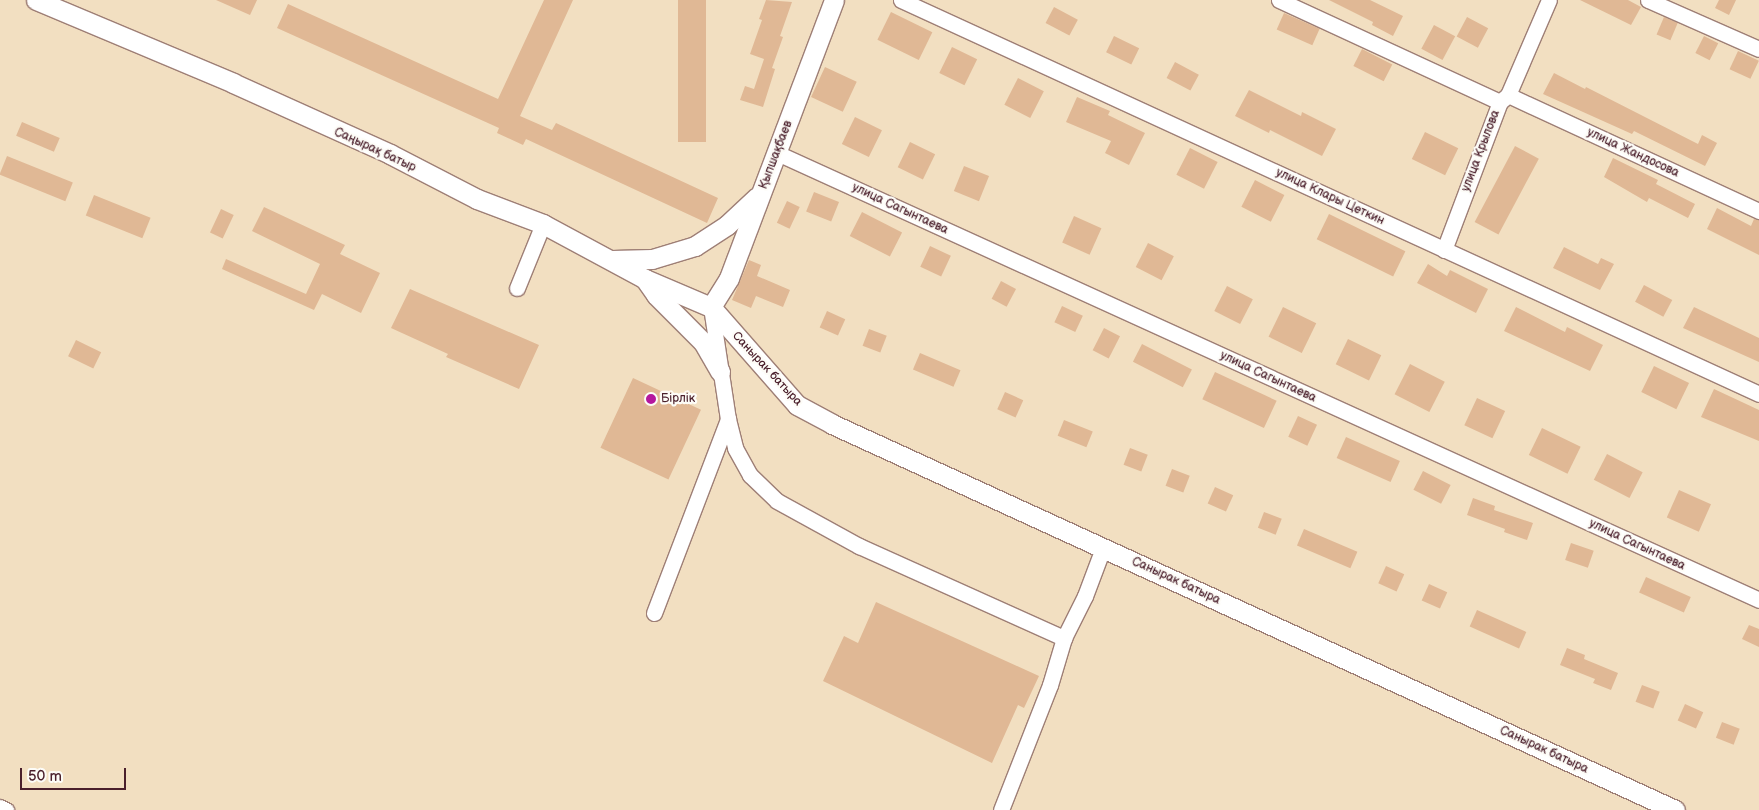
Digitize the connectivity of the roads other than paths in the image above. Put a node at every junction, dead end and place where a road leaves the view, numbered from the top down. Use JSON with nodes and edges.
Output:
{"nodes":[{"id":1,"x":36,"y":0,"type":"edge"},
{"id":2,"x":834,"y":0,"type":"edge"},
{"id":3,"x":901,"y":0,"type":"edge"},
{"id":4,"x":1279,"y":0,"type":"edge"},
{"id":5,"x":1548,"y":0,"type":"edge"},
{"id":6,"x":1648,"y":0,"type":"edge"},
{"id":7,"x":1759,"y":49,"type":"edge"},
{"id":8,"x":1504,"y":99,"type":"junction"},
{"id":9,"x":777,"y":153,"type":"junction"},
{"id":10,"x":762,"y":193,"type":"junction"},
{"id":11,"x":1759,"y":211,"type":"edge"},
{"id":12,"x":543,"y":224,"type":"junction"},
{"id":13,"x":1444,"y":250,"type":"junction"},
{"id":14,"x":611,"y":260,"type":"junction"},
{"id":15,"x":645,"y":279,"type":"junction"},
{"id":16,"x":517,"y":288,"type":"dead end"},
{"id":17,"x":711,"y":306,"type":"junction"},
{"id":18,"x":720,"y":372,"type":"junction"},
{"id":19,"x":1759,"y":394,"type":"edge"},
{"id":20,"x":728,"y":419,"type":"junction"},
{"id":21,"x":1103,"y":548,"type":"junction"},
{"id":22,"x":1759,"y":600,"type":"edge"},
{"id":23,"x":654,"y":613,"type":"dead end"},
{"id":24,"x":1064,"y":638,"type":"junction"},
{"id":25,"x":0,"y":807,"type":"edge"},
{"id":26,"x":6,"y":810,"type":"edge"},
{"id":27,"x":1001,"y":810,"type":"edge"},
{"id":28,"x":1675,"y":810,"type":"edge"}],
"edges":[{"from":1,"to":12,"type":"street","name":"Саңырақ батыр"},
{"from":2,"to":9,"type":"street","name":"Қыпшақбаев"},
{"from":3,"to":13,"type":"street","name":"улица Клары Цеткин"},
{"from":4,"to":8,"type":"street","name":"улица Жандосова"},
{"from":5,"to":8,"type":"street","name":"улица Крылова"},
{"from":6,"to":7,"type":"street"},
{"from":8,"to":11,"type":"street","name":"улица Жандосова"},
{"from":8,"to":13,"type":"street","name":"улица Крылова"},
{"from":9,"to":10,"type":"street","name":"Қыпшақбаев"},
{"from":9,"to":22,"type":"street","name":"улица Сагынтаева"},
{"from":10,"to":14,"type":"street"},
{"from":10,"to":17,"type":"street","name":"Қыпшақбаев"},
{"from":12,"to":14,"type":"street","name":"Саңырақ батыр"},
{"from":12,"to":16,"type":"street"},
{"from":13,"to":19,"type":"street","name":"улица Клары Цеткин"},
{"from":14,"to":15,"type":"street","name":"Саңырақ батыр"},
{"from":15,"to":17,"type":"street","name":"Саңырақ батыр"},
{"from":15,"to":18,"type":"street"},
{"from":17,"to":18,"type":"street"},
{"from":17,"to":21,"type":"street","name":"Санырак батыра"},
{"from":18,"to":20,"type":"street"},
{"from":20,"to":23,"type":"street"},
{"from":20,"to":24,"type":"street"},
{"from":21,"to":24,"type":"street"},
{"from":21,"to":28,"type":"street","name":"Санырак батыра"},
{"from":24,"to":27,"type":"street"},
{"from":25,"to":26,"type":"street"}]}
